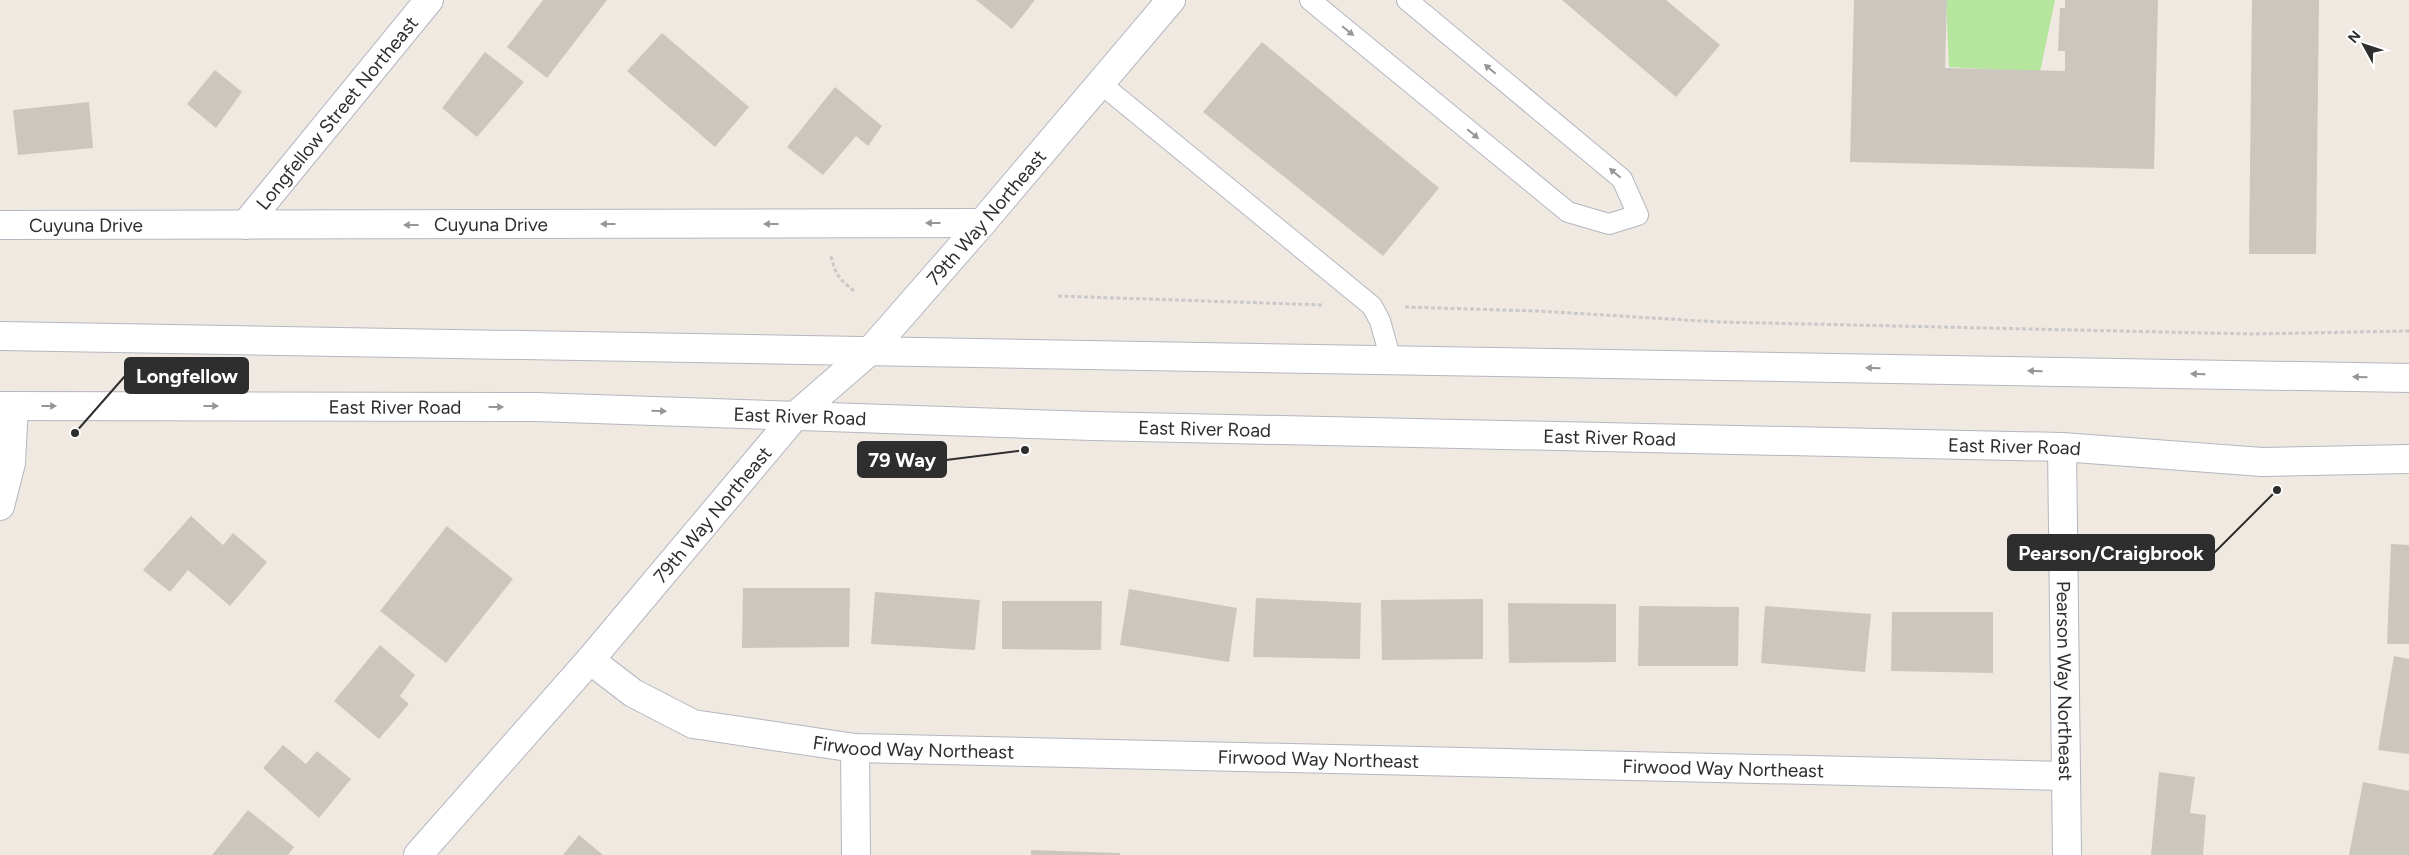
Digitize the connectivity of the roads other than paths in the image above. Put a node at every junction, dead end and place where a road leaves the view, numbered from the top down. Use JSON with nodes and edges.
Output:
{"nodes":[{"id":1,"x":429,"y":0,"type":"edge"},
{"id":2,"x":1171,"y":0,"type":"edge"},
{"id":3,"x":1310,"y":0,"type":"edge"},
{"id":4,"x":1406,"y":0,"type":"edge"},
{"id":5,"x":1100,"y":83,"type":"junction"},
{"id":6,"x":982,"y":223,"type":"junction"},
{"id":7,"x":0,"y":225,"type":"edge"},
{"id":8,"x":245,"y":226,"type":"junction"},
{"id":9,"x":0,"y":336,"type":"edge"},
{"id":10,"x":871,"y":350,"type":"junction"},
{"id":11,"x":1391,"y":360,"type":"junction"},
{"id":12,"x":2409,"y":378,"type":"edge"},
{"id":13,"x":7,"y":406,"type":"edge"},
{"id":14,"x":795,"y":416,"type":"junction"},
{"id":15,"x":2062,"y":447,"type":"junction"},
{"id":16,"x":2409,"y":459,"type":"edge"},
{"id":17,"x":0,"y":506,"type":"edge"},
{"id":18,"x":590,"y":660,"type":"junction"},
{"id":19,"x":855,"y":748,"type":"junction"},
{"id":20,"x":2066,"y":776,"type":"junction"},
{"id":21,"x":418,"y":855,"type":"edge"},
{"id":22,"x":856,"y":855,"type":"edge"},
{"id":23,"x":2067,"y":855,"type":"edge"}],
"edges":[{"from":1,"to":8,"type":"main road","name":"Longfellow Street Northeast"},
{"from":2,"to":5,"type":"main road","name":"79th Way Northeast"},
{"from":3,"to":4,"type":"lane","one_way":true},
{"from":5,"to":6,"type":"main road","name":"79th Way Northeast"},
{"from":5,"to":11,"type":"lane"},
{"from":6,"to":8,"type":"main road","name":"Cuyuna Drive","one_way":true},
{"from":6,"to":10,"type":"main road","name":"79th Way Northeast"},
{"from":7,"to":8,"type":"main road","name":"Cuyuna Drive"},
{"from":9,"to":10,"type":"main road"},
{"from":10,"to":11,"type":"main road"},
{"from":10,"to":14,"type":"main road","name":"79th Way Northeast"},
{"from":12,"to":11,"type":"main road","one_way":true},
{"from":13,"to":14,"type":"main road","name":"East River Road","one_way":true},
{"from":13,"to":17,"type":"main road"},
{"from":14,"to":15,"type":"main road","name":"East River Road"},
{"from":14,"to":18,"type":"main road","name":"79th Way Northeast"},
{"from":15,"to":16,"type":"main road","name":"East River Road"},
{"from":15,"to":20,"type":"main road","name":"Pearson Way Northeast"},
{"from":18,"to":19,"type":"main road","name":"Firwood Way Northeast"},
{"from":18,"to":21,"type":"main road","name":"79th Way Northeast"},
{"from":19,"to":20,"type":"main road","name":"Firwood Way Northeast"},
{"from":19,"to":22,"type":"main road"},
{"from":20,"to":23,"type":"main road","name":"Pearson Way Northeast"}]}
